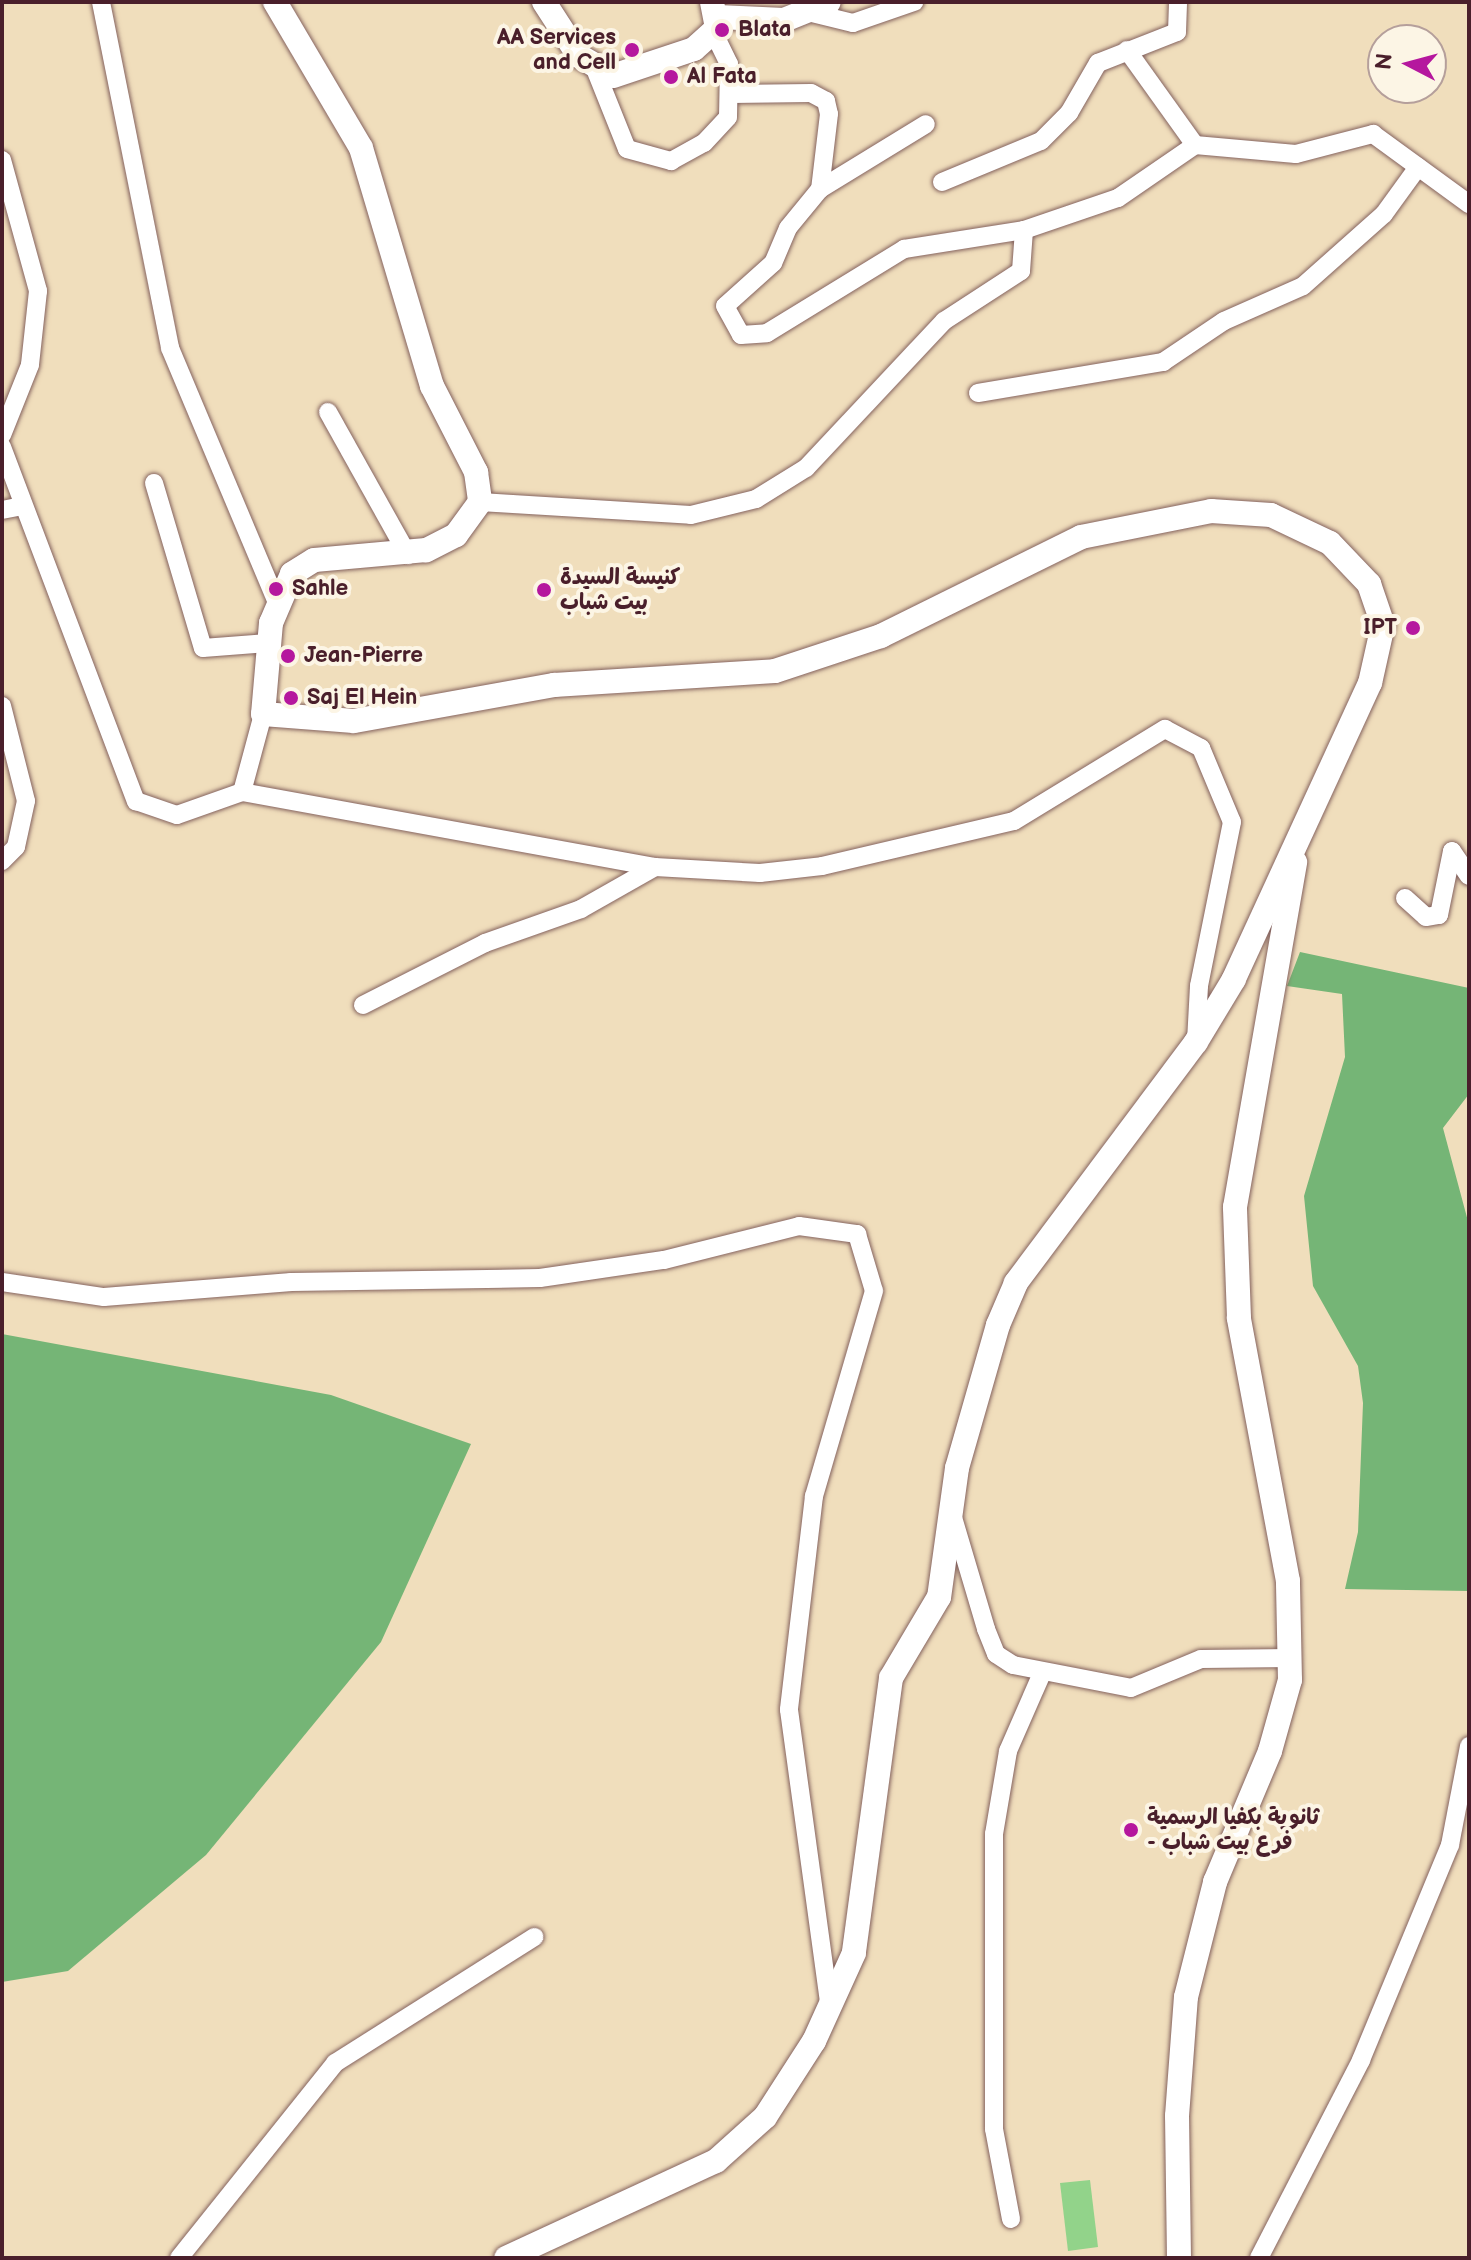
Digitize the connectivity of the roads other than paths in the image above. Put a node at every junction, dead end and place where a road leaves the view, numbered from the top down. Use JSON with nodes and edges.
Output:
{"nodes":[{"id":1,"x":101,"y":2,"type":"edge"},
{"id":2,"x":275,"y":2,"type":"edge"},
{"id":3,"x":544,"y":2,"type":"edge"},
{"id":4,"x":914,"y":2,"type":"edge"},
{"id":5,"x":1178,"y":2,"type":"edge"},
{"id":6,"x":820,"y":8,"type":"edge"},
{"id":7,"x":715,"y":18,"type":"edge"},
{"id":8,"x":1127,"y":50,"type":"junction"},
{"id":9,"x":595,"y":69,"type":"junction"},
{"id":10,"x":731,"y":94,"type":"junction"},
{"id":11,"x":926,"y":124,"type":"dead end"},
{"id":12,"x":1195,"y":145,"type":"junction"},
{"id":13,"x":2,"y":160,"type":"edge"},
{"id":14,"x":1418,"y":167,"type":"junction"},
{"id":15,"x":942,"y":182,"type":"dead end"},
{"id":16,"x":820,"y":189,"type":"junction"},
{"id":17,"x":1469,"y":204,"type":"edge"},
{"id":18,"x":1024,"y":230,"type":"junction"},
{"id":19,"x":978,"y":393,"type":"dead end"},
{"id":20,"x":328,"y":412,"type":"dead end"},
{"id":21,"x":2,"y":435,"type":"edge"},
{"id":22,"x":2,"y":447,"type":"edge"},
{"id":23,"x":154,"y":483,"type":"dead end"},
{"id":24,"x":480,"y":502,"type":"junction"},
{"id":25,"x":22,"y":506,"type":"junction"},
{"id":26,"x":2,"y":510,"type":"edge"},
{"id":27,"x":408,"y":555,"type":"junction"},
{"id":28,"x":276,"y":600,"type":"junction"},
{"id":29,"x":268,"y":643,"type":"junction"},
{"id":30,"x":2,"y":706,"type":"edge"},
{"id":31,"x":263,"y":714,"type":"junction"},
{"id":32,"x":242,"y":792,"type":"junction"},
{"id":33,"x":1301,"y":829,"type":"junction"},
{"id":34,"x":2,"y":861,"type":"edge"},
{"id":35,"x":655,"y":867,"type":"junction"},
{"id":36,"x":1469,"y":876,"type":"edge"},
{"id":37,"x":1405,"y":898,"type":"dead end"},
{"id":38,"x":363,"y":1005,"type":"dead end"},
{"id":39,"x":1196,"y":1042,"type":"junction"},
{"id":40,"x":2,"y":1282,"type":"edge"},
{"id":41,"x":952,"y":1514,"type":"junction"},
{"id":42,"x":1292,"y":1658,"type":"junction"},
{"id":43,"x":1042,"y":1673,"type":"junction"},
{"id":44,"x":1469,"y":1746,"type":"edge"},
{"id":45,"x":1469,"y":1820,"type":"edge"},
{"id":46,"x":1450,"y":1845,"type":"junction"},
{"id":47,"x":534,"y":1937,"type":"dead end"},
{"id":48,"x":830,"y":2009,"type":"junction"},
{"id":49,"x":1011,"y":2219,"type":"dead end"},
{"id":50,"x":179,"y":2258,"type":"edge"},
{"id":51,"x":506,"y":2258,"type":"edge"},
{"id":52,"x":1179,"y":2258,"type":"edge"},
{"id":53,"x":1259,"y":2258,"type":"edge"}],
"edges":[{"from":1,"to":28,"type":"street"},
{"from":2,"to":24,"type":"street"},
{"from":3,"to":9,"type":"street"},
{"from":4,"to":6,"type":"street"},
{"from":5,"to":8,"type":"street"},
{"from":6,"to":7,"type":"street"},
{"from":7,"to":9,"type":"street"},
{"from":7,"to":10,"type":"street"},
{"from":8,"to":12,"type":"street"},
{"from":8,"to":15,"type":"street"},
{"from":9,"to":10,"type":"street"},
{"from":10,"to":16,"type":"street"},
{"from":11,"to":16,"type":"street"},
{"from":12,"to":14,"type":"street"},
{"from":12,"to":18,"type":"street"},
{"from":13,"to":21,"type":"street"},
{"from":14,"to":17,"type":"street"},
{"from":14,"to":19,"type":"street"},
{"from":16,"to":18,"type":"street"},
{"from":18,"to":24,"type":"street"},
{"from":20,"to":27,"type":"street"},
{"from":22,"to":25,"type":"street"},
{"from":23,"to":29,"type":"street"},
{"from":24,"to":27,"type":"street"},
{"from":25,"to":26,"type":"street"},
{"from":25,"to":32,"type":"street"},
{"from":27,"to":28,"type":"street"},
{"from":28,"to":29,"type":"street"},
{"from":29,"to":31,"type":"street"},
{"from":30,"to":34,"type":"street"},
{"from":31,"to":32,"type":"street"},
{"from":31,"to":33,"type":"street"},
{"from":32,"to":35,"type":"street"},
{"from":33,"to":39,"type":"street"},
{"from":33,"to":42,"type":"street"},
{"from":35,"to":38,"type":"street"},
{"from":35,"to":39,"type":"street"},
{"from":36,"to":37,"type":"street"},
{"from":39,"to":41,"type":"street"},
{"from":40,"to":48,"type":"street"},
{"from":41,"to":43,"type":"street"},
{"from":41,"to":48,"type":"street"},
{"from":42,"to":43,"type":"street"},
{"from":42,"to":52,"type":"street"},
{"from":43,"to":49,"type":"street"},
{"from":44,"to":46,"type":"street"},
{"from":45,"to":46,"type":"street"},
{"from":46,"to":53,"type":"street"},
{"from":47,"to":50,"type":"street"},
{"from":48,"to":51,"type":"street"}]}
